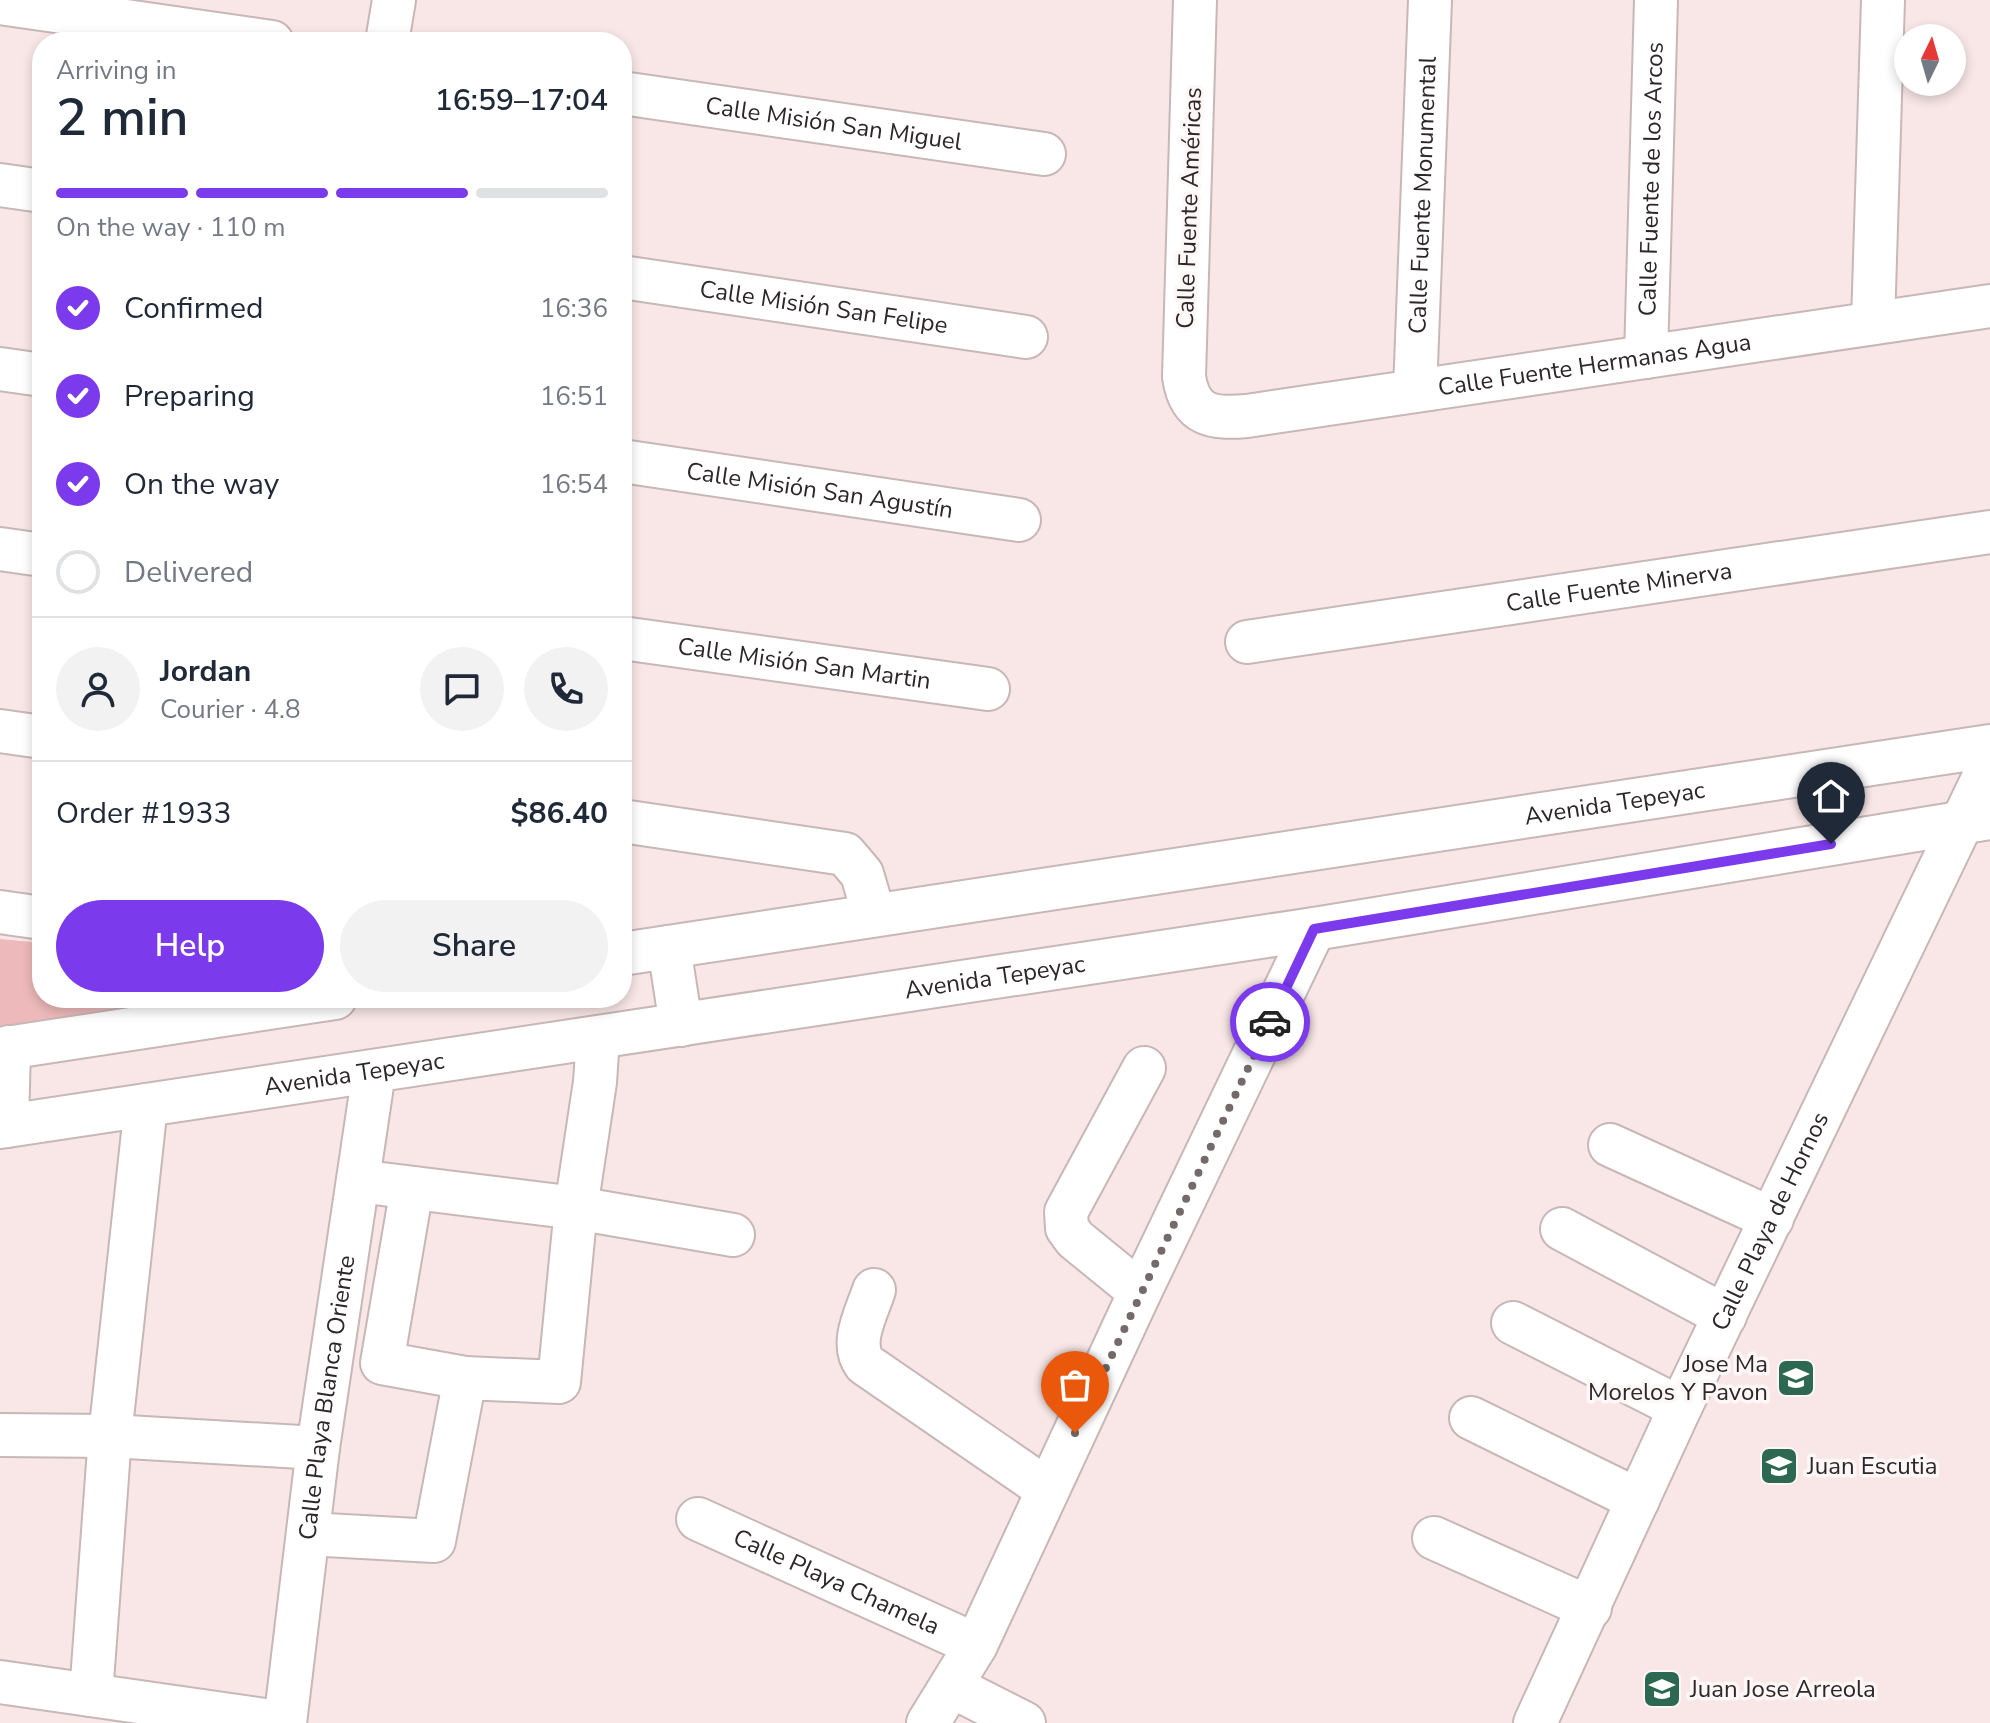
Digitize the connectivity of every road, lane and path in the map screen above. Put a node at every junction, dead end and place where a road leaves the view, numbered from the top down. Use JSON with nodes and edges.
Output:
{"nodes":[{"id":1,"x":394,"y":0,"type":"edge"},
{"id":2,"x":1195,"y":0,"type":"edge"},
{"id":3,"x":1430,"y":0,"type":"edge"},
{"id":4,"x":1656,"y":0,"type":"edge"},
{"id":5,"x":1883,"y":0,"type":"edge"},
{"id":6,"x":0,"y":3,"type":"edge"},
{"id":7,"x":202,"y":32,"type":"edge"},
{"id":8,"x":389,"y":32,"type":"edge"},
{"id":9,"x":632,"y":94,"type":"edge"},
{"id":10,"x":1044,"y":154,"type":"dead end"},
{"id":11,"x":0,"y":185,"type":"edge"},
{"id":12,"x":32,"y":190,"type":"edge"},
{"id":13,"x":632,"y":278,"type":"edge"},
{"id":14,"x":1990,"y":306,"type":"edge"},
{"id":15,"x":1873,"y":323,"type":"junction"},
{"id":16,"x":1026,"y":337,"type":"dead end"},
{"id":17,"x":1646,"y":357,"type":"junction"},
{"id":18,"x":0,"y":369,"type":"edge"},
{"id":19,"x":32,"y":374,"type":"edge"},
{"id":20,"x":1415,"y":391,"type":"junction"},
{"id":21,"x":1200,"y":410,"type":"joint"},
{"id":22,"x":632,"y":462,"type":"edge"},
{"id":23,"x":1019,"y":520,"type":"dead end"},
{"id":24,"x":1990,"y":532,"type":"edge"},
{"id":25,"x":0,"y":549,"type":"edge"},
{"id":26,"x":32,"y":554,"type":"edge"},
{"id":27,"x":632,"y":639,"type":"edge"},
{"id":28,"x":1247,"y":642,"type":"dead end"},
{"id":29,"x":988,"y":689,"type":"dead end"},
{"id":30,"x":0,"y":731,"type":"edge"},
{"id":31,"x":32,"y":736,"type":"edge"},
{"id":32,"x":1990,"y":746,"type":"edge"},
{"id":33,"x":1990,"y":764,"type":"edge"},
{"id":34,"x":1976,"y":820,"type":"edge"},
{"id":35,"x":632,"y":822,"type":"edge"},
{"id":36,"x":0,"y":912,"type":"edge"},
{"id":37,"x":874,"y":915,"type":"junction"},
{"id":38,"x":32,"y":917,"type":"edge"},
{"id":39,"x":1314,"y":929,"type":"junction"},
{"id":40,"x":669,"y":947,"type":"junction"},
{"id":41,"x":632,"y":953,"type":"edge"},
{"id":42,"x":206,"y":1008,"type":"edge"},
{"id":43,"x":180,"y":1010,"type":"edge"},
{"id":44,"x":681,"y":1025,"type":"junction"},
{"id":45,"x":598,"y":1038,"type":"junction"},
{"id":46,"x":5,"y":1048,"type":"edge"},
{"id":47,"x":1144,"y":1068,"type":"dead end"},
{"id":48,"x":374,"y":1072,"type":"junction"},
{"id":49,"x":146,"y":1105,"type":"junction"},
{"id":50,"x":3,"y":1126,"type":"edge"},
{"id":51,"x":1610,"y":1145,"type":"dead end"},
{"id":52,"x":358,"y":1181,"type":"junction"},
{"id":53,"x":412,"y":1188,"type":"junction"},
{"id":54,"x":576,"y":1208,"type":"junction"},
{"id":55,"x":1772,"y":1219,"type":"junction"},
{"id":56,"x":1562,"y":1229,"type":"dead end"},
{"id":57,"x":733,"y":1235,"type":"dead end"},
{"id":58,"x":874,"y":1290,"type":"dead end"},
{"id":59,"x":1140,"y":1292,"type":"junction"},
{"id":60,"x":1725,"y":1316,"type":"junction"},
{"id":61,"x":1513,"y":1323,"type":"dead end"},
{"id":62,"x":332,"y":1357,"type":"junction"},
{"id":63,"x":382,"y":1363,"type":"junction"},
{"id":64,"x":465,"y":1378,"type":"junction"},
{"id":65,"x":1680,"y":1408,"type":"junction"},
{"id":66,"x":1471,"y":1418,"type":"dead end"},
{"id":67,"x":0,"y":1435,"type":"edge"},
{"id":68,"x":110,"y":1436,"type":"junction"},
{"id":69,"x":318,"y":1448,"type":"junction"},
{"id":70,"x":1048,"y":1490,"type":"junction"},
{"id":71,"x":1638,"y":1500,"type":"junction"},
{"id":72,"x":698,"y":1519,"type":"dead end"},
{"id":73,"x":308,"y":1534,"type":"junction"},
{"id":74,"x":1434,"y":1538,"type":"dead end"},
{"id":75,"x":1590,"y":1608,"type":"junction"},
{"id":76,"x":976,"y":1645,"type":"junction"},
{"id":77,"x":0,"y":1682,"type":"edge"},
{"id":78,"x":951,"y":1686,"type":"junction"},
{"id":79,"x":91,"y":1695,"type":"junction"},
{"id":80,"x":40,"y":1705,"type":"edge"},
{"id":81,"x":183,"y":1716,"type":"edge"},
{"id":82,"x":285,"y":1723,"type":"edge"},
{"id":83,"x":928,"y":1723,"type":"edge"},
{"id":84,"x":1024,"y":1723,"type":"edge"},
{"id":85,"x":1535,"y":1723,"type":"edge"}],
"edges":[{"from":1,"to":8,"type":"street"},
{"from":2,"to":21,"type":"street","name":"Calle Fuente Américas"},
{"from":3,"to":20,"type":"street","name":"Calle Fuente Monumental"},
{"from":4,"to":17,"type":"street","name":"Calle Fuente de los Arcos"},
{"from":5,"to":15,"type":"street"},
{"from":6,"to":7,"type":"street"},
{"from":9,"to":10,"type":"street","name":"Calle Misión San Miguel"},
{"from":11,"to":12,"type":"street"},
{"from":13,"to":16,"type":"street","name":"Calle Misión San Felipe"},
{"from":14,"to":15,"type":"street","name":"Calle Fuente Hermanas Agua"},
{"from":15,"to":17,"type":"street","name":"Calle Fuente Hermanas Agua"},
{"from":17,"to":20,"type":"street","name":"Calle Fuente Hermanas Agua"},
{"from":18,"to":19,"type":"street"},
{"from":20,"to":21,"type":"street","name":"Calle Fuente Hermanas Agua"},
{"from":22,"to":23,"type":"street","name":"Calle Misión San Agustín"},
{"from":24,"to":28,"type":"street","name":"Calle Fuente Minerva"},
{"from":25,"to":26,"type":"street"},
{"from":27,"to":29,"type":"street","name":"Calle Misión San Martin"},
{"from":30,"to":31,"type":"street"},
{"from":32,"to":37,"type":"street","name":"Avenida Tepeyac"},
{"from":33,"to":34,"type":"street","name":"Calle Playa de Hornos"},
{"from":34,"to":39,"type":"street","name":"Avenida Tepeyac"},
{"from":34,"to":55,"type":"street","name":"Calle Playa de Hornos"},
{"from":35,"to":37,"type":"street"},
{"from":36,"to":38,"type":"street"},
{"from":37,"to":40,"type":"street","name":"Avenida Tepeyac"},
{"from":39,"to":44,"type":"street","name":"Avenida Tepeyac"},
{"from":39,"to":59,"type":"street"},
{"from":40,"to":41,"type":"street","name":"Avenida Tepeyac"},
{"from":40,"to":44,"type":"street"},
{"from":42,"to":43,"type":"street"},
{"from":43,"to":46,"type":"street"},
{"from":44,"to":45,"type":"street","name":"Avenida Tepeyac"},
{"from":45,"to":48,"type":"street","name":"Avenida Tepeyac"},
{"from":45,"to":54,"type":"street"},
{"from":46,"to":50,"type":"street"},
{"from":47,"to":59,"type":"street"},
{"from":48,"to":49,"type":"street","name":"Avenida Tepeyac"},
{"from":48,"to":52,"type":"street","name":"Calle Playa Blanca Oriente"},
{"from":49,"to":50,"type":"street","name":"Avenida Tepeyac"},
{"from":49,"to":68,"type":"street"},
{"from":51,"to":55,"type":"street"},
{"from":52,"to":53,"type":"street"},
{"from":52,"to":62,"type":"street","name":"Calle Playa Blanca Oriente"},
{"from":53,"to":54,"type":"street"},
{"from":53,"to":63,"type":"street"},
{"from":54,"to":57,"type":"street"},
{"from":54,"to":64,"type":"street"},
{"from":55,"to":60,"type":"street","name":"Calle Playa de Hornos"},
{"from":56,"to":60,"type":"street"},
{"from":58,"to":70,"type":"street"},
{"from":59,"to":70,"type":"street"},
{"from":60,"to":65,"type":"street","name":"Calle Playa de Hornos"},
{"from":61,"to":65,"type":"street"},
{"from":62,"to":63,"type":"street"},
{"from":62,"to":69,"type":"street","name":"Calle Playa Blanca Oriente"},
{"from":63,"to":64,"type":"street"},
{"from":64,"to":73,"type":"street"},
{"from":65,"to":71,"type":"street","name":"Calle Playa de Hornos"},
{"from":66,"to":71,"type":"street"},
{"from":67,"to":68,"type":"street"},
{"from":68,"to":69,"type":"street"},
{"from":68,"to":79,"type":"street"},
{"from":69,"to":73,"type":"street","name":"Calle Playa Blanca Oriente"},
{"from":70,"to":76,"type":"street"},
{"from":71,"to":75,"type":"street","name":"Calle Playa de Hornos"},
{"from":72,"to":76,"type":"street","name":"Calle Playa Chamela"},
{"from":73,"to":82,"type":"street","name":"Calle Playa Blanca Oriente"},
{"from":74,"to":75,"type":"street"},
{"from":75,"to":85,"type":"street","name":"Calle Playa de Hornos"},
{"from":76,"to":78,"type":"street"},
{"from":77,"to":80,"type":"street"},
{"from":78,"to":83,"type":"street"},
{"from":78,"to":84,"type":"street"},
{"from":79,"to":80,"type":"street"},
{"from":79,"to":81,"type":"street"},
{"from":81,"to":82,"type":"street"}]}
